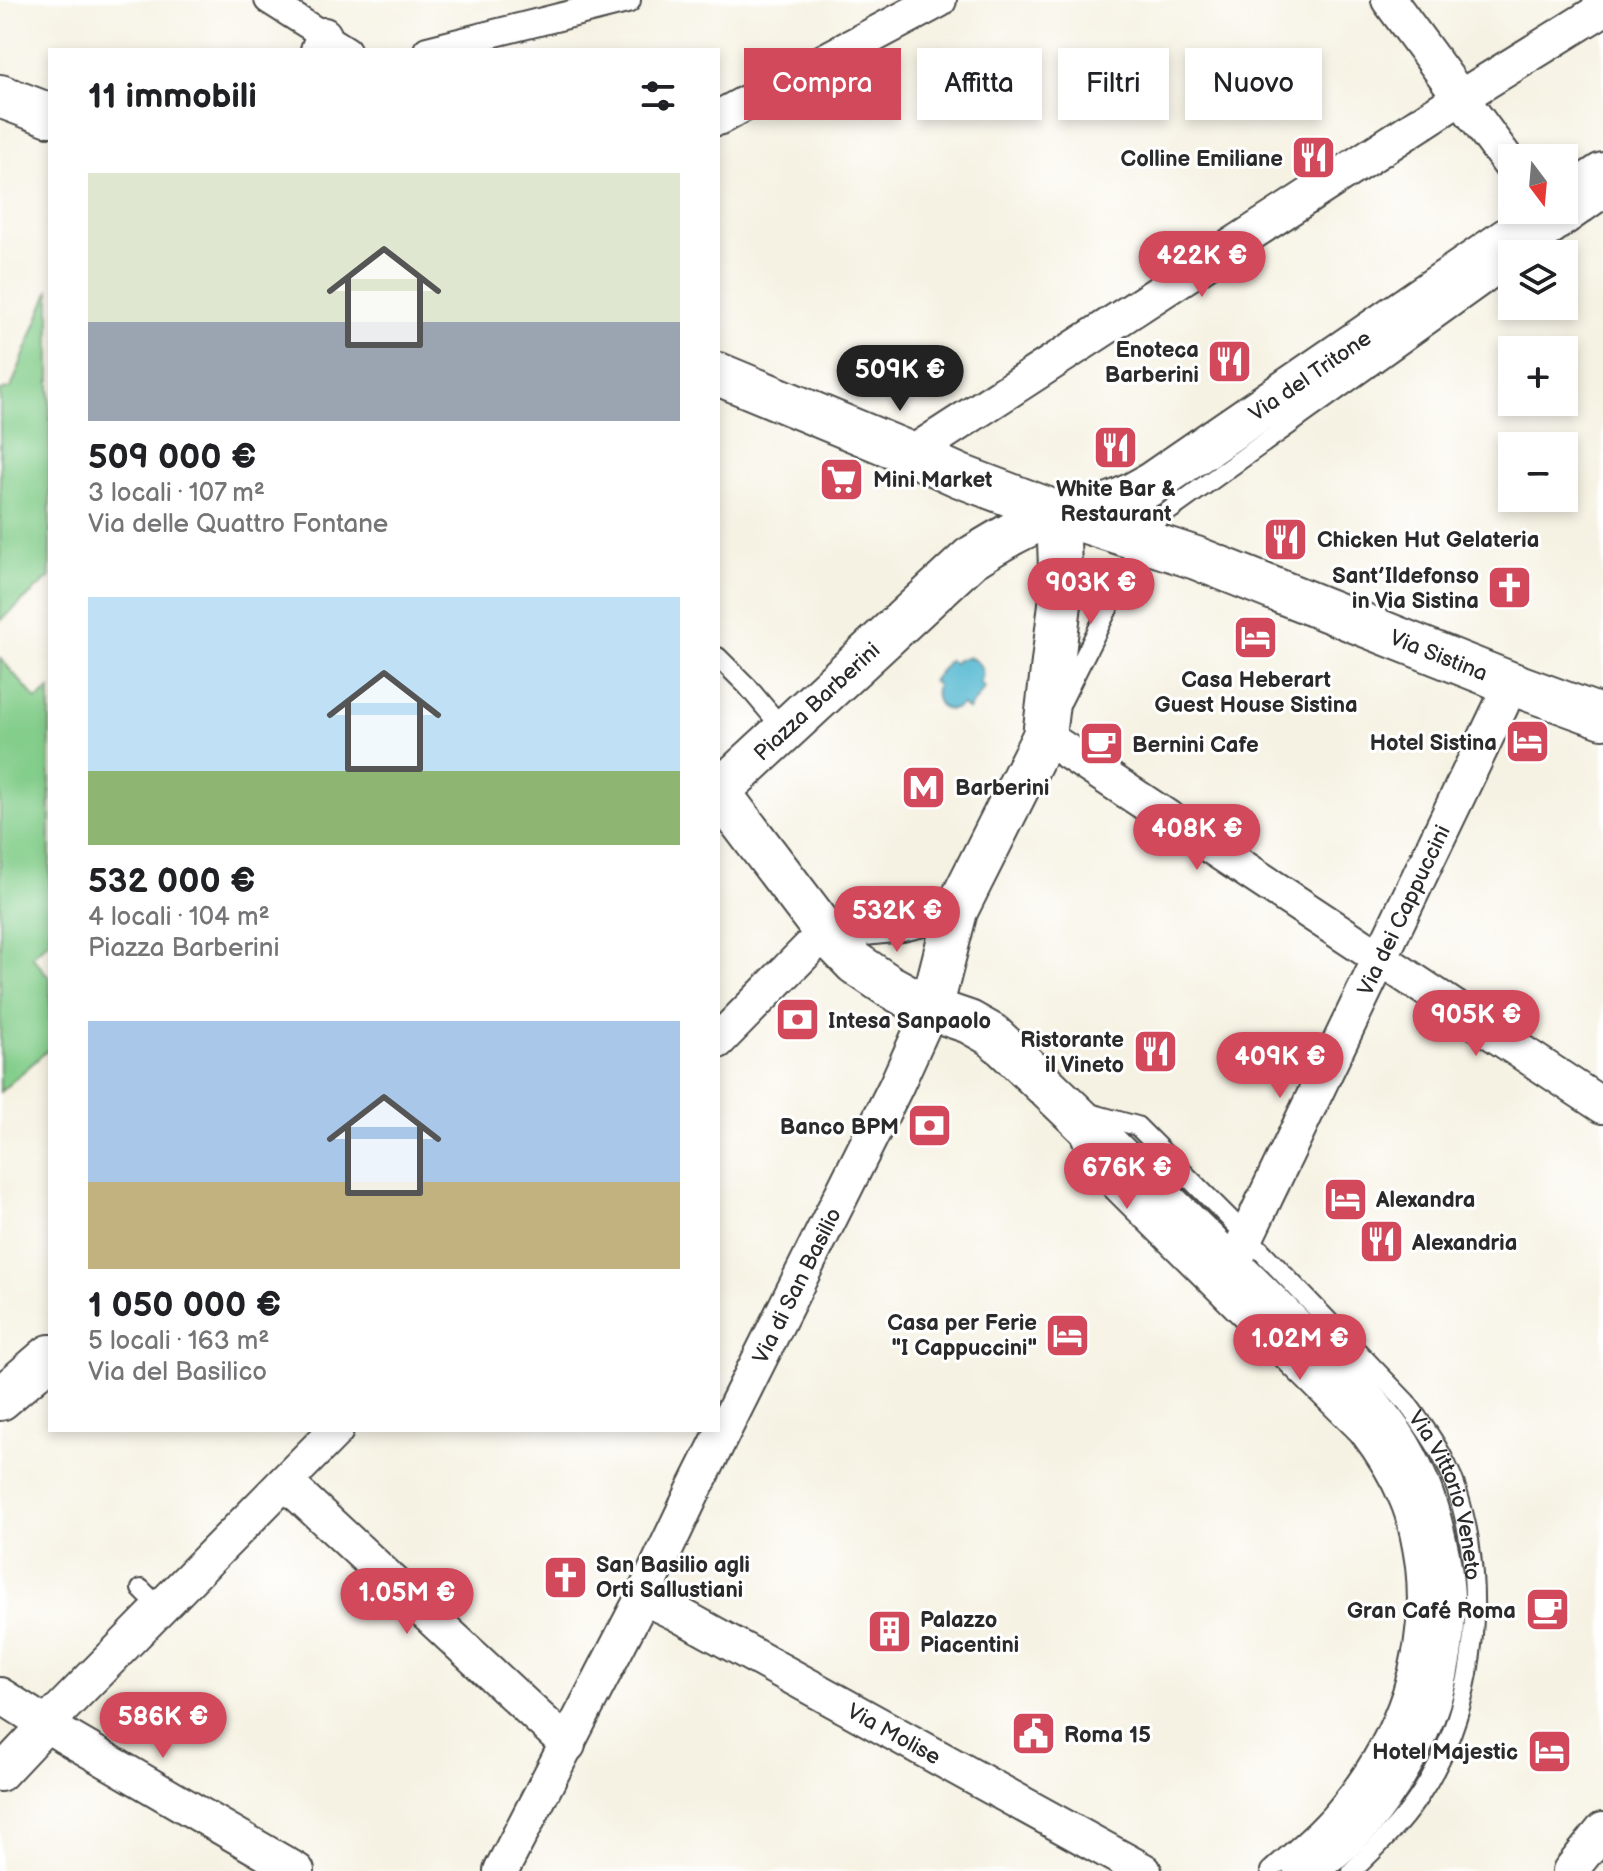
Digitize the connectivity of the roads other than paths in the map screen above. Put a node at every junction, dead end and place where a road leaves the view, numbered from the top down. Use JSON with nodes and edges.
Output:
{"nodes":[{"id":1,"x":268,"y":0,"type":"edge"},
{"id":2,"x":627,"y":0,"type":"edge"},
{"id":3,"x":939,"y":0,"type":"edge"},
{"id":4,"x":1389,"y":0,"type":"edge"},
{"id":5,"x":1603,"y":9,"type":"edge"},
{"id":6,"x":330,"y":45,"type":"edge"},
{"id":7,"x":435,"y":48,"type":"edge"},
{"id":8,"x":0,"y":96,"type":"edge"},
{"id":9,"x":1461,"y":97,"type":"junction"},
{"id":10,"x":48,"y":114,"type":"edge"},
{"id":11,"x":720,"y":117,"type":"edge"},
{"id":12,"x":1498,"y":148,"type":"edge"},
{"id":13,"x":1603,"y":174,"type":"edge"},
{"id":14,"x":1578,"y":191,"type":"edge"},
{"id":15,"x":1603,"y":200,"type":"edge"},
{"id":16,"x":1528,"y":224,"type":"edge"},
{"id":17,"x":1547,"y":240,"type":"edge"},
{"id":18,"x":1498,"y":275,"type":"edge"},
{"id":19,"x":720,"y":375,"type":"edge"},
{"id":20,"x":911,"y":454,"type":"junction"},
{"id":21,"x":1058,"y":513,"type":"junction"},
{"id":22,"x":1142,"y":541,"type":"junction"},
{"id":23,"x":720,"y":659,"type":"edge"},
{"id":24,"x":1510,"y":683,"type":"junction"},
{"id":25,"x":1603,"y":717,"type":"edge"},
{"id":26,"x":784,"y":730,"type":"junction"},
{"id":27,"x":1044,"y":736,"type":"junction"},
{"id":28,"x":720,"y":789,"type":"edge"},
{"id":29,"x":720,"y":794,"type":"edge"},
{"id":30,"x":956,"y":911,"type":"junction"},
{"id":31,"x":825,"y":932,"type":"junction"},
{"id":32,"x":1381,"y":960,"type":"junction"},
{"id":33,"x":931,"y":1009,"type":"junction"},
{"id":34,"x":720,"y":1039,"type":"edge"},
{"id":35,"x":1603,"y":1106,"type":"edge"},
{"id":36,"x":1068,"y":1107,"type":"junction"},
{"id":37,"x":1240,"y":1251,"type":"junction"},
{"id":38,"x":48,"y":1358,"type":"edge"},
{"id":39,"x":0,"y":1399,"type":"edge"},
{"id":40,"x":334,"y":1432,"type":"edge"},
{"id":41,"x":285,"y":1482,"type":"junction"},
{"id":42,"x":643,"y":1597,"type":"junction"},
{"id":43,"x":0,"y":1695,"type":"edge"},
{"id":44,"x":47,"y":1724,"type":"junction"},
{"id":45,"x":568,"y":1745,"type":"junction"},
{"id":46,"x":0,"y":1774,"type":"edge"},
{"id":47,"x":1603,"y":1830,"type":"edge"},
{"id":48,"x":297,"y":1871,"type":"edge"},
{"id":49,"x":501,"y":1871,"type":"edge"},
{"id":50,"x":1144,"y":1871,"type":"edge"},
{"id":51,"x":1270,"y":1871,"type":"edge"},
{"id":52,"x":1305,"y":1871,"type":"edge"},
{"id":53,"x":1352,"y":1871,"type":"edge"},
{"id":54,"x":1570,"y":1871,"type":"edge"}],
"edges":[{"from":1,"to":6,"type":"street"},
{"from":2,"to":7,"type":"street"},
{"from":3,"to":11,"type":"street"},
{"from":4,"to":9,"type":"street"},
{"from":5,"to":9,"type":"street"},
{"from":8,"to":10,"type":"street"},
{"from":9,"to":12,"type":"street"},
{"from":9,"to":20,"type":"street"},
{"from":13,"to":14,"type":"street","name":"Via del Tritone"},
{"from":15,"to":17,"type":"lane"},
{"from":16,"to":21,"type":"street","name":"Via del Tritone"},
{"from":18,"to":22,"type":"lane","name":"Via del Tritone"},
{"from":19,"to":20,"type":"street"},
{"from":20,"to":21,"type":"street"},
{"from":21,"to":22,"type":"street"},
{"from":21,"to":26,"type":"street","name":"Piazza Barberini"},
{"from":21,"to":27,"type":"street"},
{"from":22,"to":24,"type":"street","name":"Via Sistina"},
{"from":22,"to":27,"type":"lane"},
{"from":23,"to":26,"type":"lane"},
{"from":24,"to":25,"type":"street","name":"Via Sistina"},
{"from":24,"to":32,"type":"street","name":"Via dei Cappuccini"},
{"from":26,"to":28,"type":"street","name":"Piazza Barberini"},
{"from":27,"to":30,"type":"street"},
{"from":27,"to":32,"type":"street"},
{"from":29,"to":31,"type":"street","name":"Piazza Barberini"},
{"from":30,"to":31,"type":"street"},
{"from":30,"to":33,"type":"street"},
{"from":31,"to":33,"type":"street","name":"Piazza Barberini"},
{"from":31,"to":34,"type":"street"},
{"from":32,"to":35,"type":"street"},
{"from":32,"to":37,"type":"street","name":"Via dei Cappuccini"},
{"from":33,"to":36,"type":"street","name":"Via Vittorio Veneto"},
{"from":33,"to":42,"type":"street","name":"Via di San Basilio"},
{"from":36,"to":37,"type":"street","name":"Via Vittorio Veneto"},
{"from":36,"to":51,"type":"lane","name":"Via Vittorio Veneto"},
{"from":37,"to":52,"type":"street","name":"Via Vittorio Veneto"},
{"from":37,"to":53,"type":"lane","name":"Via Vittorio Veneto"},
{"from":38,"to":39,"type":"street"},
{"from":40,"to":41,"type":"street"},
{"from":41,"to":44,"type":"street"},
{"from":41,"to":45,"type":"street"},
{"from":42,"to":45,"type":"street","name":"Via di San Basilio"},
{"from":42,"to":50,"type":"street","name":"Via Molise"},
{"from":43,"to":44,"type":"street"},
{"from":44,"to":46,"type":"street"},
{"from":44,"to":48,"type":"street"},
{"from":45,"to":49,"type":"street","name":"Via di San Basilio"},
{"from":47,"to":54,"type":"street"}]}
